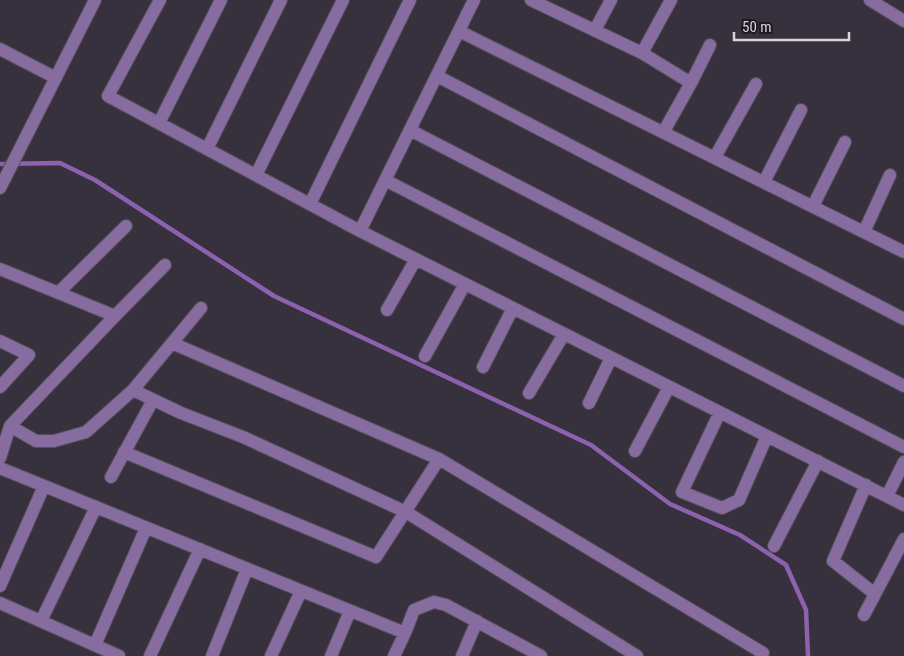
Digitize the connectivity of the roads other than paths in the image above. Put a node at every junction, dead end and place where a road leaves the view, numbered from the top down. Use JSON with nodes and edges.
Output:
{"nodes":[{"id":1,"x":95,"y":0,"type":"edge"},
{"id":2,"x":160,"y":0,"type":"edge"},
{"id":3,"x":221,"y":0,"type":"edge"},
{"id":4,"x":281,"y":0,"type":"edge"},
{"id":5,"x":343,"y":0,"type":"edge"},
{"id":6,"x":410,"y":0,"type":"edge"},
{"id":7,"x":474,"y":0,"type":"edge"},
{"id":8,"x":611,"y":0,"type":"edge"},
{"id":9,"x":671,"y":0,"type":"edge"},
{"id":10,"x":870,"y":0,"type":"edge"},
{"id":11,"x":539,"y":2,"type":"edge"},
{"id":12,"x":904,"y":22,"type":"edge"},
{"id":13,"x":595,"y":30,"type":"junction"},
{"id":14,"x":459,"y":31,"type":"junction"},
{"id":15,"x":710,"y":45,"type":"dead end"},
{"id":16,"x":0,"y":49,"type":"edge"},
{"id":17,"x":642,"y":53,"type":"junction"},
{"id":18,"x":436,"y":76,"type":"junction"},
{"id":19,"x":56,"y":78,"type":"junction"},
{"id":20,"x":691,"y":83,"type":"junction"},
{"id":21,"x":756,"y":84,"type":"dead end"},
{"id":22,"x":801,"y":110,"type":"dead end"},
{"id":23,"x":159,"y":124,"type":"junction"},
{"id":24,"x":410,"y":130,"type":"junction"},
{"id":25,"x":664,"y":131,"type":"junction"},
{"id":26,"x":845,"y":142,"type":"dead end"},
{"id":27,"x":207,"y":149,"type":"junction"},
{"id":28,"x":715,"y":157,"type":"junction"},
{"id":29,"x":256,"y":175,"type":"junction"},
{"id":30,"x":890,"y":175,"type":"dead end"},
{"id":31,"x":385,"y":180,"type":"junction"},
{"id":32,"x":764,"y":182,"type":"junction"},
{"id":33,"x":0,"y":188,"type":"edge"},
{"id":34,"x":310,"y":204,"type":"junction"},
{"id":35,"x":813,"y":206,"type":"junction"},
{"id":36,"x":126,"y":226,"type":"dead end"},
{"id":37,"x":360,"y":231,"type":"junction"},
{"id":38,"x":864,"y":232,"type":"junction"},
{"id":39,"x":904,"y":252,"type":"edge"},
{"id":40,"x":416,"y":259,"type":"junction"},
{"id":41,"x":165,"y":265,"type":"dead end"},
{"id":42,"x":0,"y":269,"type":"edge"},
{"id":43,"x":465,"y":284,"type":"junction"},
{"id":44,"x":58,"y":293,"type":"junction"},
{"id":45,"x":201,"y":308,"type":"dead end"},
{"id":46,"x":513,"y":308,"type":"junction"},
{"id":47,"x":387,"y":310,"type":"dead end"},
{"id":48,"x":115,"y":316,"type":"junction"},
{"id":49,"x":904,"y":319,"type":"edge"},
{"id":50,"x":564,"y":334,"type":"junction"},
{"id":51,"x":0,"y":341,"type":"edge"},
{"id":52,"x":172,"y":343,"type":"junction"},
{"id":53,"x":425,"y":356,"type":"dead end"},
{"id":54,"x":611,"y":358,"type":"junction"},
{"id":55,"x":483,"y":367,"type":"dead end"},
{"id":56,"x":904,"y":386,"type":"edge"},
{"id":57,"x":0,"y":387,"type":"edge"},
{"id":58,"x":669,"y":387,"type":"junction"},
{"id":59,"x":133,"y":390,"type":"junction"},
{"id":60,"x":529,"y":393,"type":"dead end"},
{"id":61,"x":153,"y":400,"type":"junction"},
{"id":62,"x":589,"y":403,"type":"dead end"},
{"id":63,"x":720,"y":412,"type":"junction"},
{"id":64,"x":10,"y":426,"type":"junction"},
{"id":65,"x":767,"y":436,"type":"junction"},
{"id":66,"x":904,"y":447,"type":"edge"},
{"id":67,"x":635,"y":451,"type":"dead end"},
{"id":68,"x":124,"y":452,"type":"junction"},
{"id":69,"x":0,"y":458,"type":"edge"},
{"id":70,"x":439,"y":459,"type":"junction"},
{"id":71,"x":818,"y":461,"type":"junction"},
{"id":72,"x":904,"y":462,"type":"edge"},
{"id":73,"x":0,"y":468,"type":"edge"},
{"id":74,"x":111,"y":477,"type":"dead end"},
{"id":75,"x":866,"y":485,"type":"junction"},
{"id":76,"x":44,"y":486,"type":"junction"},
{"id":77,"x":887,"y":496,"type":"junction"},
{"id":78,"x":904,"y":505,"type":"edge"},
{"id":79,"x":96,"y":507,"type":"junction"},
{"id":80,"x":406,"y":512,"type":"junction"},
{"id":81,"x":146,"y":528,"type":"junction"},
{"id":82,"x":904,"y":539,"type":"edge"},
{"id":83,"x":774,"y":546,"type":"dead end"},
{"id":84,"x":200,"y":549,"type":"junction"},
{"id":85,"x":247,"y":569,"type":"junction"},
{"id":86,"x":0,"y":586,"type":"edge"},
{"id":87,"x":301,"y":591,"type":"junction"},
{"id":88,"x":875,"y":594,"type":"junction"},
{"id":89,"x":0,"y":603,"type":"edge"},
{"id":90,"x":350,"y":611,"type":"junction"},
{"id":91,"x":864,"y":615,"type":"dead end"},
{"id":92,"x":42,"y":621,"type":"junction"},
{"id":93,"x":477,"y":621,"type":"junction"},
{"id":94,"x":405,"y":633,"type":"junction"},
{"id":95,"x":95,"y":645,"type":"junction"},
{"id":96,"x":536,"y":655,"type":"edge"},
{"id":97,"x":119,"y":656,"type":"edge"},
{"id":98,"x":150,"y":656,"type":"edge"},
{"id":99,"x":212,"y":656,"type":"edge"},
{"id":100,"x":271,"y":656,"type":"edge"},
{"id":101,"x":331,"y":656,"type":"edge"},
{"id":102,"x":394,"y":656,"type":"edge"},
{"id":103,"x":462,"y":656,"type":"edge"},
{"id":104,"x":638,"y":656,"type":"edge"},
{"id":105,"x":761,"y":656,"type":"edge"}],
"edges":[{"from":1,"to":19,"type":"street"},
{"from":2,"to":23,"type":"street"},
{"from":3,"to":23,"type":"street"},
{"from":4,"to":27,"type":"street"},
{"from":5,"to":29,"type":"street"},
{"from":6,"to":34,"type":"street"},
{"from":7,"to":14,"type":"street"},
{"from":8,"to":13,"type":"street"},
{"from":9,"to":17,"type":"street"},
{"from":10,"to":12,"type":"street"},
{"from":11,"to":13,"type":"street"},
{"from":13,"to":17,"type":"street"},
{"from":14,"to":18,"type":"street"},
{"from":14,"to":25,"type":"street"},
{"from":15,"to":20,"type":"street"},
{"from":16,"to":19,"type":"street"},
{"from":17,"to":20,"type":"street"},
{"from":18,"to":24,"type":"street"},
{"from":18,"to":49,"type":"street"},
{"from":19,"to":33,"type":"street"},
{"from":20,"to":25,"type":"street"},
{"from":21,"to":28,"type":"street"},
{"from":22,"to":32,"type":"street"},
{"from":23,"to":27,"type":"street"},
{"from":24,"to":31,"type":"street"},
{"from":24,"to":56,"type":"street"},
{"from":25,"to":28,"type":"street"},
{"from":26,"to":35,"type":"street"},
{"from":27,"to":29,"type":"street"},
{"from":28,"to":32,"type":"street"},
{"from":29,"to":34,"type":"street"},
{"from":30,"to":38,"type":"street"},
{"from":31,"to":37,"type":"street"},
{"from":31,"to":66,"type":"street"},
{"from":32,"to":35,"type":"street"},
{"from":34,"to":37,"type":"street"},
{"from":35,"to":38,"type":"street"},
{"from":36,"to":44,"type":"street"},
{"from":37,"to":40,"type":"street"},
{"from":38,"to":39,"type":"street"},
{"from":40,"to":43,"type":"street"},
{"from":40,"to":47,"type":"street"},
{"from":41,"to":48,"type":"street"},
{"from":42,"to":44,"type":"street"},
{"from":43,"to":46,"type":"street"},
{"from":43,"to":53,"type":"street"},
{"from":44,"to":48,"type":"street"},
{"from":45,"to":52,"type":"street"},
{"from":46,"to":50,"type":"street"},
{"from":46,"to":55,"type":"street"},
{"from":48,"to":64,"type":"street"},
{"from":50,"to":54,"type":"street"},
{"from":50,"to":60,"type":"street"},
{"from":51,"to":57,"type":"street"},
{"from":52,"to":59,"type":"street"},
{"from":52,"to":70,"type":"street"},
{"from":54,"to":58,"type":"street"},
{"from":54,"to":62,"type":"street"},
{"from":58,"to":63,"type":"street"},
{"from":58,"to":67,"type":"street"},
{"from":59,"to":61,"type":"street"},
{"from":59,"to":64,"type":"street"},
{"from":61,"to":68,"type":"street"},
{"from":61,"to":80,"type":"street"},
{"from":63,"to":65,"type":"street"},
{"from":63,"to":65,"type":"street"},
{"from":64,"to":69,"type":"street"},
{"from":65,"to":71,"type":"street"},
{"from":68,"to":74,"type":"street"},
{"from":68,"to":80,"type":"street"},
{"from":70,"to":80,"type":"street"},
{"from":70,"to":105,"type":"street"},
{"from":71,"to":75,"type":"street"},
{"from":71,"to":83,"type":"street"},
{"from":72,"to":77,"type":"street"},
{"from":73,"to":76,"type":"street"},
{"from":75,"to":77,"type":"street"},
{"from":75,"to":88,"type":"street"},
{"from":76,"to":79,"type":"street"},
{"from":76,"to":86,"type":"street"},
{"from":77,"to":78,"type":"street"},
{"from":79,"to":81,"type":"street"},
{"from":79,"to":92,"type":"street"},
{"from":80,"to":104,"type":"street"},
{"from":81,"to":84,"type":"street"},
{"from":81,"to":95,"type":"street"},
{"from":82,"to":88,"type":"street"},
{"from":84,"to":85,"type":"street"},
{"from":84,"to":98,"type":"street"},
{"from":85,"to":87,"type":"street"},
{"from":85,"to":99,"type":"street"},
{"from":87,"to":90,"type":"street"},
{"from":87,"to":100,"type":"street"},
{"from":88,"to":91,"type":"street"},
{"from":89,"to":92,"type":"street"},
{"from":90,"to":94,"type":"street"},
{"from":90,"to":101,"type":"street"},
{"from":92,"to":95,"type":"street"},
{"from":93,"to":94,"type":"street"},
{"from":93,"to":96,"type":"street"},
{"from":93,"to":103,"type":"street"},
{"from":94,"to":102,"type":"street"},
{"from":95,"to":97,"type":"street"}]}
